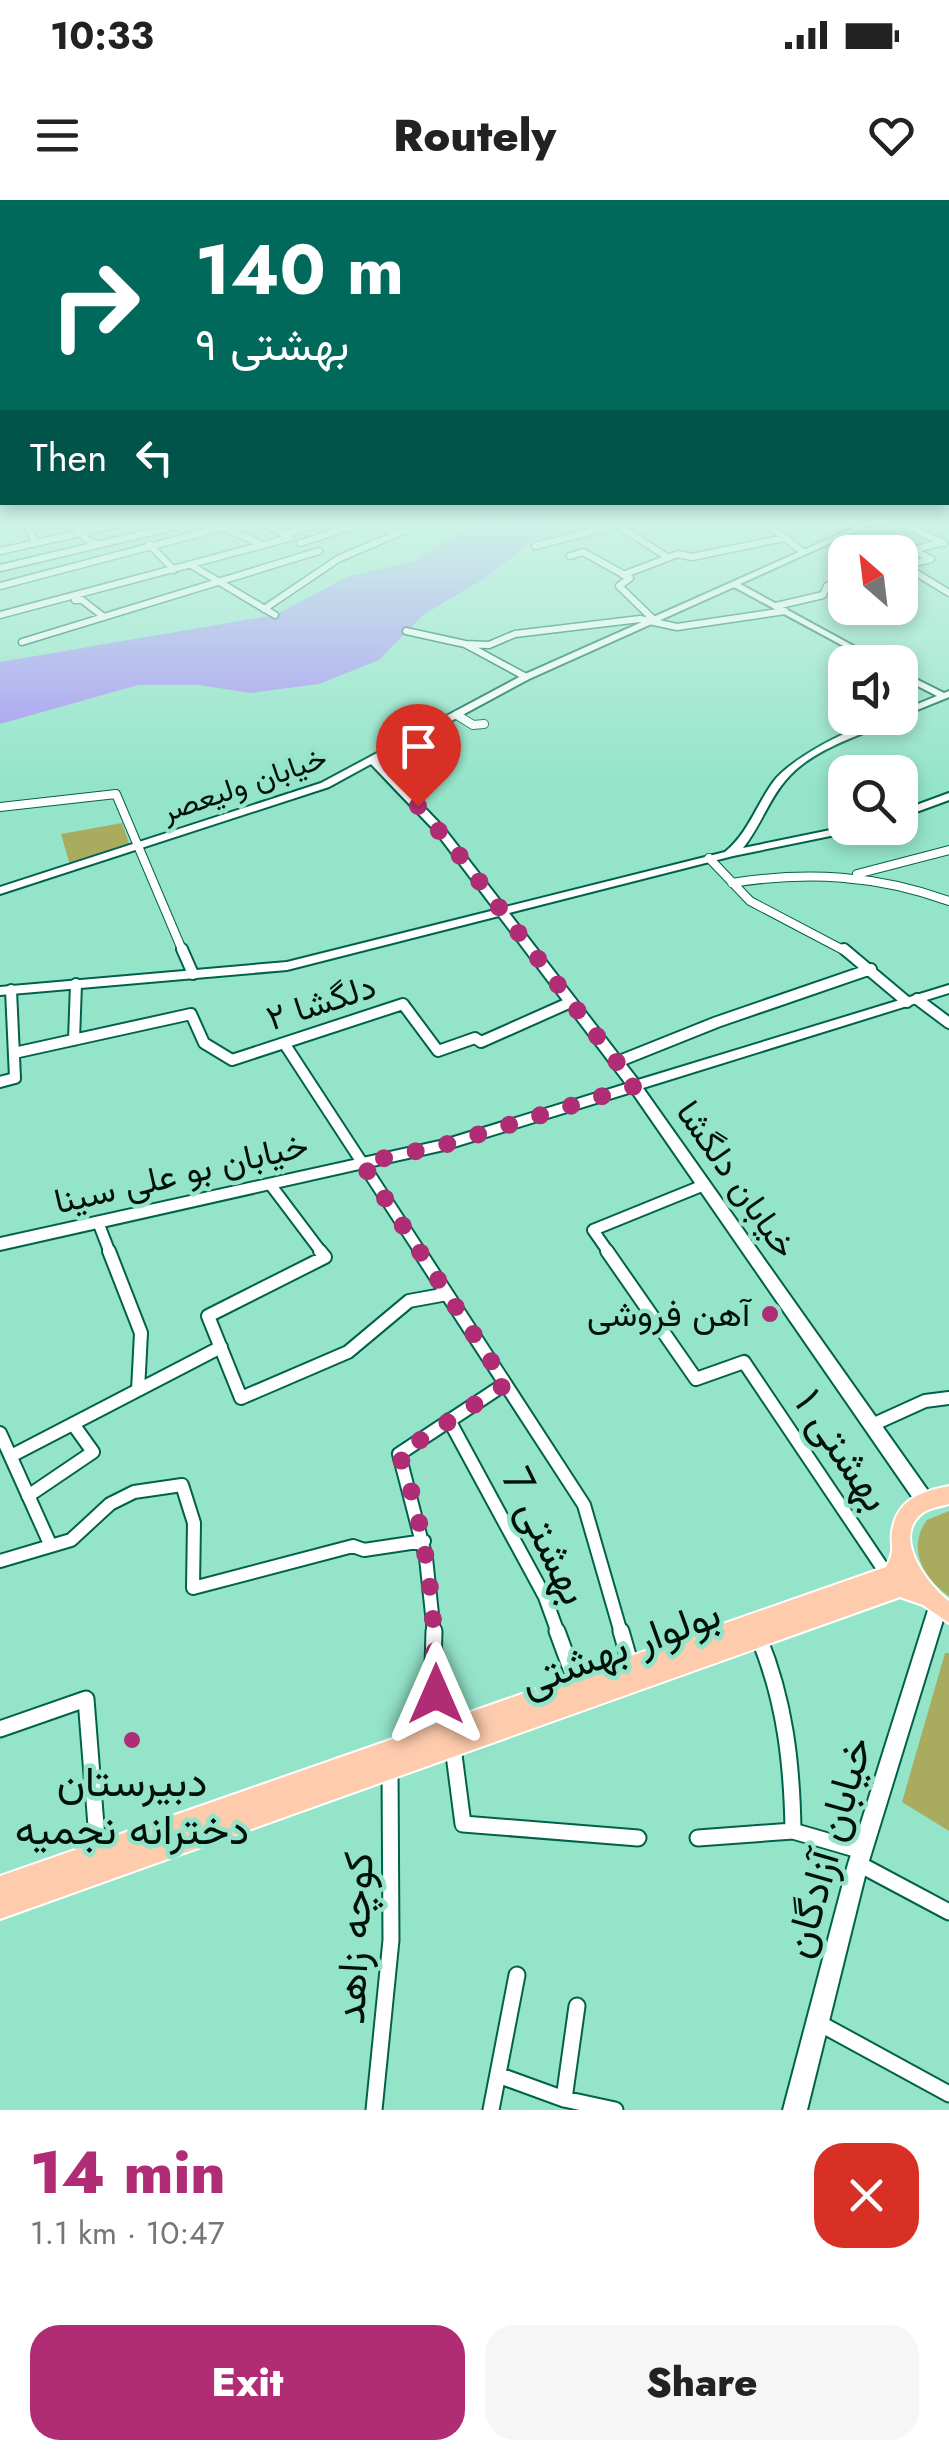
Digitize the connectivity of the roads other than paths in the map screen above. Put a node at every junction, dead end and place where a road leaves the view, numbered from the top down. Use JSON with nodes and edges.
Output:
{"nodes":[{"id":1,"x":91,"y":610,"type":"edge"},
{"id":2,"x":94,"y":610,"type":"edge"},
{"id":3,"x":126,"y":610,"type":"edge"},
{"id":4,"x":266,"y":610,"type":"edge"},
{"id":5,"x":645,"y":610,"type":"edge"},
{"id":6,"x":674,"y":610,"type":"edge"},
{"id":7,"x":773,"y":610,"type":"edge"},
{"id":8,"x":782,"y":610,"type":"edge"},
{"id":9,"x":275,"y":615,"type":"dead end"},
{"id":10,"x":104,"y":617,"type":"junction"},
{"id":11,"x":654,"y":619,"type":"junction"},
{"id":12,"x":88,"y":622,"type":"junction"},
{"id":13,"x":406,"y":632,"type":"dead end"},
{"id":14,"x":22,"y":642,"type":"dead end"},
{"id":15,"x":465,"y":644,"type":"junction"},
{"id":16,"x":847,"y":645,"type":"edge"},
{"id":17,"x":526,"y":677,"type":"junction"},
{"id":18,"x":918,"y":682,"type":"edge"},
{"id":19,"x":947,"y":696,"type":"edge"},
{"id":20,"x":918,"y":707,"type":"edge"},
{"id":21,"x":457,"y":715,"type":"junction"},
{"id":22,"x":484,"y":724,"type":"dead end"},
{"id":23,"x":857,"y":735,"type":"edge"},
{"id":24,"x":374,"y":761,"type":"junction"},
{"id":25,"x":949,"y":796,"type":"edge"},
{"id":26,"x":0,"y":806,"type":"edge"},
{"id":27,"x":918,"y":808,"type":"edge"},
{"id":28,"x":828,"y":834,"type":"edge"},
{"id":29,"x":138,"y":847,"type":"junction"},
{"id":30,"x":949,"y":850,"type":"edge"},
{"id":31,"x":729,"y":854,"type":"junction"},
{"id":32,"x":709,"y":858,"type":"junction"},
{"id":33,"x":851,"y":876,"type":"junction"},
{"id":34,"x":732,"y":883,"type":"junction"},
{"id":35,"x":0,"y":891,"type":"edge"},
{"id":36,"x":949,"y":901,"type":"edge"},
{"id":37,"x":501,"y":908,"type":"junction"},
{"id":38,"x":872,"y":969,"type":"junction"},
{"id":39,"x":193,"y":974,"type":"junction"},
{"id":40,"x":76,"y":984,"type":"junction"},
{"id":41,"x":949,"y":989,"type":"edge"},
{"id":42,"x":6,"y":990,"type":"edge"},
{"id":43,"x":912,"y":1001,"type":"junction"},
{"id":44,"x":572,"y":1002,"type":"junction"},
{"id":45,"x":949,"y":1022,"type":"edge"},
{"id":46,"x":74,"y":1040,"type":"junction"},
{"id":47,"x":284,"y":1043,"type":"junction"},
{"id":48,"x":14,"y":1053,"type":"junction"},
{"id":49,"x":617,"y":1062,"type":"junction"},
{"id":50,"x":0,"y":1082,"type":"edge"},
{"id":51,"x":635,"y":1086,"type":"junction"},
{"id":52,"x":362,"y":1163,"type":"junction"},
{"id":53,"x":270,"y":1184,"type":"junction"},
{"id":54,"x":704,"y":1184,"type":"junction"},
{"id":55,"x":98,"y":1222,"type":"junction"},
{"id":56,"x":0,"y":1244,"type":"edge"},
{"id":57,"x":447,"y":1294,"type":"junction"},
{"id":58,"x":221,"y":1347,"type":"junction"},
{"id":59,"x":506,"y":1384,"type":"junction"},
{"id":60,"x":138,"y":1390,"type":"junction"},
{"id":61,"x":949,"y":1398,"type":"edge"},
{"id":62,"x":450,"y":1420,"type":"junction"},
{"id":63,"x":73,"y":1424,"type":"junction"},
{"id":64,"x":872,"y":1425,"type":"junction"},
{"id":65,"x":0,"y":1433,"type":"edge"},
{"id":66,"x":10,"y":1456,"type":"junction"},
{"id":67,"x":949,"y":1495,"type":"edge"},
{"id":68,"x":28,"y":1496,"type":"junction"},
{"id":69,"x":925,"y":1500,"type":"junction"},
{"id":70,"x":424,"y":1541,"type":"junction"},
{"id":71,"x":50,"y":1544,"type":"junction"},
{"id":72,"x":902,"y":1556,"type":"junction"},
{"id":73,"x":0,"y":1561,"type":"edge"},
{"id":74,"x":888,"y":1576,"type":"junction"},
{"id":75,"x":938,"y":1605,"type":"edge"},
{"id":76,"x":758,"y":1638,"type":"junction"},
{"id":77,"x":631,"y":1666,"type":"junction"},
{"id":78,"x":577,"y":1685,"type":"junction"},
{"id":79,"x":0,"y":1729,"type":"edge"},
{"id":80,"x":431,"y":1736,"type":"junction"},
{"id":81,"x":452,"y":1746,"type":"junction"},
{"id":82,"x":390,"y":1768,"type":"junction"},
{"id":83,"x":793,"y":1831,"type":"junction"},
{"id":84,"x":638,"y":1838,"type":"dead end"},
{"id":85,"x":698,"y":1838,"type":"dead end"},
{"id":86,"x":98,"y":1853,"type":"junction"},
{"id":87,"x":860,"y":1857,"type":"junction"},
{"id":88,"x":0,"y":1888,"type":"edge"},
{"id":89,"x":0,"y":1906,"type":"edge"},
{"id":90,"x":949,"y":1912,"type":"edge"},
{"id":91,"x":517,"y":1974,"type":"dead end"},
{"id":92,"x":577,"y":2006,"type":"dead end"},
{"id":93,"x":818,"y":2022,"type":"junction"},
{"id":94,"x":498,"y":2075,"type":"junction"},
{"id":95,"x":949,"y":2094,"type":"edge"},
{"id":96,"x":564,"y":2099,"type":"junction"},
{"id":97,"x":374,"y":2110,"type":"edge"},
{"id":98,"x":491,"y":2110,"type":"edge"},
{"id":99,"x":615,"y":2110,"type":"edge"},
{"id":100,"x":795,"y":2110,"type":"edge"}],
"edges":[{"from":1,"to":12,"type":"street"},
{"from":2,"to":10,"type":"street"},
{"from":3,"to":10,"type":"street"},
{"from":4,"to":9,"type":"street"},
{"from":5,"to":11,"type":"street"},
{"from":6,"to":11,"type":"street","name":"خیابان ولیعصر"},
{"from":7,"to":11,"type":"street"},
{"from":8,"to":16,"type":"street"},
{"from":10,"to":12,"type":"street"},
{"from":11,"to":15,"type":"street"},
{"from":11,"to":17,"type":"street","name":"خیابان ولیعصر"},
{"from":12,"to":14,"type":"street"},
{"from":13,"to":15,"type":"street"},
{"from":15,"to":17,"type":"street"},
{"from":17,"to":21,"type":"street","name":"خیابان ولیعصر"},
{"from":18,"to":19,"type":"street"},
{"from":19,"to":20,"type":"street"},
{"from":21,"to":22,"type":"street"},
{"from":21,"to":24,"type":"street","name":"خیابان ولیعصر"},
{"from":23,"to":31,"type":"street"},
{"from":24,"to":29,"type":"street","name":"خیابان ولیعصر"},
{"from":24,"to":37,"type":"street","name":"خیابان دلگشا"},
{"from":25,"to":27,"type":"street"},
{"from":26,"to":29,"type":"street"},
{"from":28,"to":31,"type":"street"},
{"from":29,"to":35,"type":"street","name":"خیابان ولیعصر"},
{"from":29,"to":39,"type":"street"},
{"from":30,"to":33,"type":"street"},
{"from":31,"to":32,"type":"street"},
{"from":32,"to":34,"type":"street"},
{"from":32,"to":37,"type":"street"},
{"from":33,"to":34,"type":"street"},
{"from":33,"to":36,"type":"street"},
{"from":34,"to":38,"type":"street"},
{"from":37,"to":39,"type":"street"},
{"from":37,"to":44,"type":"street","name":"خیابان دلگشا"},
{"from":38,"to":43,"type":"street"},
{"from":38,"to":49,"type":"street"},
{"from":39,"to":40,"type":"street"},
{"from":40,"to":42,"type":"street"},
{"from":40,"to":46,"type":"street"},
{"from":41,"to":43,"type":"street","name":"خیابان بو علی سینا"},
{"from":42,"to":48,"type":"street"},
{"from":43,"to":45,"type":"street"},
{"from":43,"to":51,"type":"street","name":"خیابان بو علی سینا"},
{"from":44,"to":47,"type":"street","name":"دلگشا ۲"},
{"from":44,"to":49,"type":"street","name":"خیابان دلگشا"},
{"from":46,"to":47,"type":"street","name":"دلگشا ۲"},
{"from":46,"to":48,"type":"street"},
{"from":47,"to":52,"type":"street"},
{"from":48,"to":50,"type":"street"},
{"from":49,"to":51,"type":"street","name":"خیابان دلگشا"},
{"from":51,"to":52,"type":"street","name":"خیابان بو علی سینا"},
{"from":51,"to":54,"type":"street","name":"خیابان دلگشا"},
{"from":52,"to":53,"type":"street","name":"خیابان بو علی سینا"},
{"from":52,"to":57,"type":"street"},
{"from":53,"to":55,"type":"street","name":"خیابان بو علی سینا"},
{"from":53,"to":58,"type":"street"},
{"from":54,"to":64,"type":"street","name":"خیابان دلگشا"},
{"from":54,"to":74,"type":"street","name":"بهشتی ۱"},
{"from":55,"to":56,"type":"street","name":"خیابان بو علی سینا"},
{"from":55,"to":60,"type":"street"},
{"from":57,"to":58,"type":"street"},
{"from":57,"to":59,"type":"street"},
{"from":58,"to":60,"type":"street"},
{"from":59,"to":62,"type":"street"},
{"from":59,"to":77,"type":"street"},
{"from":60,"to":63,"type":"street"},
{"from":61,"to":64,"type":"street"},
{"from":62,"to":70,"type":"street"},
{"from":62,"to":78,"type":"street","name":"بهشتی 7"},
{"from":63,"to":66,"type":"street"},
{"from":63,"to":68,"type":"street"},
{"from":64,"to":69,"type":"street","name":"خیابان دلگشا"},
{"from":65,"to":66,"type":"street"},
{"from":66,"to":68,"type":"street"},
{"from":67,"to":69,"type":"main road"},
{"from":68,"to":71,"type":"street"},
{"from":69,"to":72,"type":"main road"},
{"from":70,"to":71,"type":"street"},
{"from":70,"to":80,"type":"street"},
{"from":71,"to":73,"type":"street"},
{"from":72,"to":74,"type":"main road"},
{"from":72,"to":75,"type":"main road"},
{"from":74,"to":77,"type":"main road","name":"بولوار بهشتی"},
{"from":75,"to":76,"type":"main road","name":"بولوار بهشتی"},
{"from":75,"to":87,"type":"main road","name":"خیابان آزادگان"},
{"from":76,"to":81,"type":"main road","name":"بولوار بهشتی"},
{"from":76,"to":83,"type":"street"},
{"from":77,"to":78,"type":"main road","name":"بولوار بهشتی"},
{"from":78,"to":80,"type":"main road","name":"بولوار بهشتی"},
{"from":79,"to":86,"type":"street"},
{"from":80,"to":86,"type":"main road","name":"بولوار بهشتی"},
{"from":81,"to":82,"type":"main road","name":"بولوار بهشتی"},
{"from":81,"to":84,"type":"street"},
{"from":82,"to":89,"type":"main road","name":"بولوار بهشتی"},
{"from":82,"to":97,"type":"street","name":"کوچه زاهد"},
{"from":83,"to":85,"type":"street"},
{"from":83,"to":87,"type":"street"},
{"from":86,"to":88,"type":"main road","name":"بولوار بهشتی"},
{"from":87,"to":90,"type":"street"},
{"from":87,"to":93,"type":"main road","name":"خیابان آزادگان"},
{"from":91,"to":94,"type":"street"},
{"from":92,"to":96,"type":"street"},
{"from":93,"to":95,"type":"street"},
{"from":93,"to":100,"type":"main road","name":"خیابان آزادگان"},
{"from":94,"to":96,"type":"street"},
{"from":94,"to":98,"type":"street"},
{"from":96,"to":99,"type":"street"}]}
